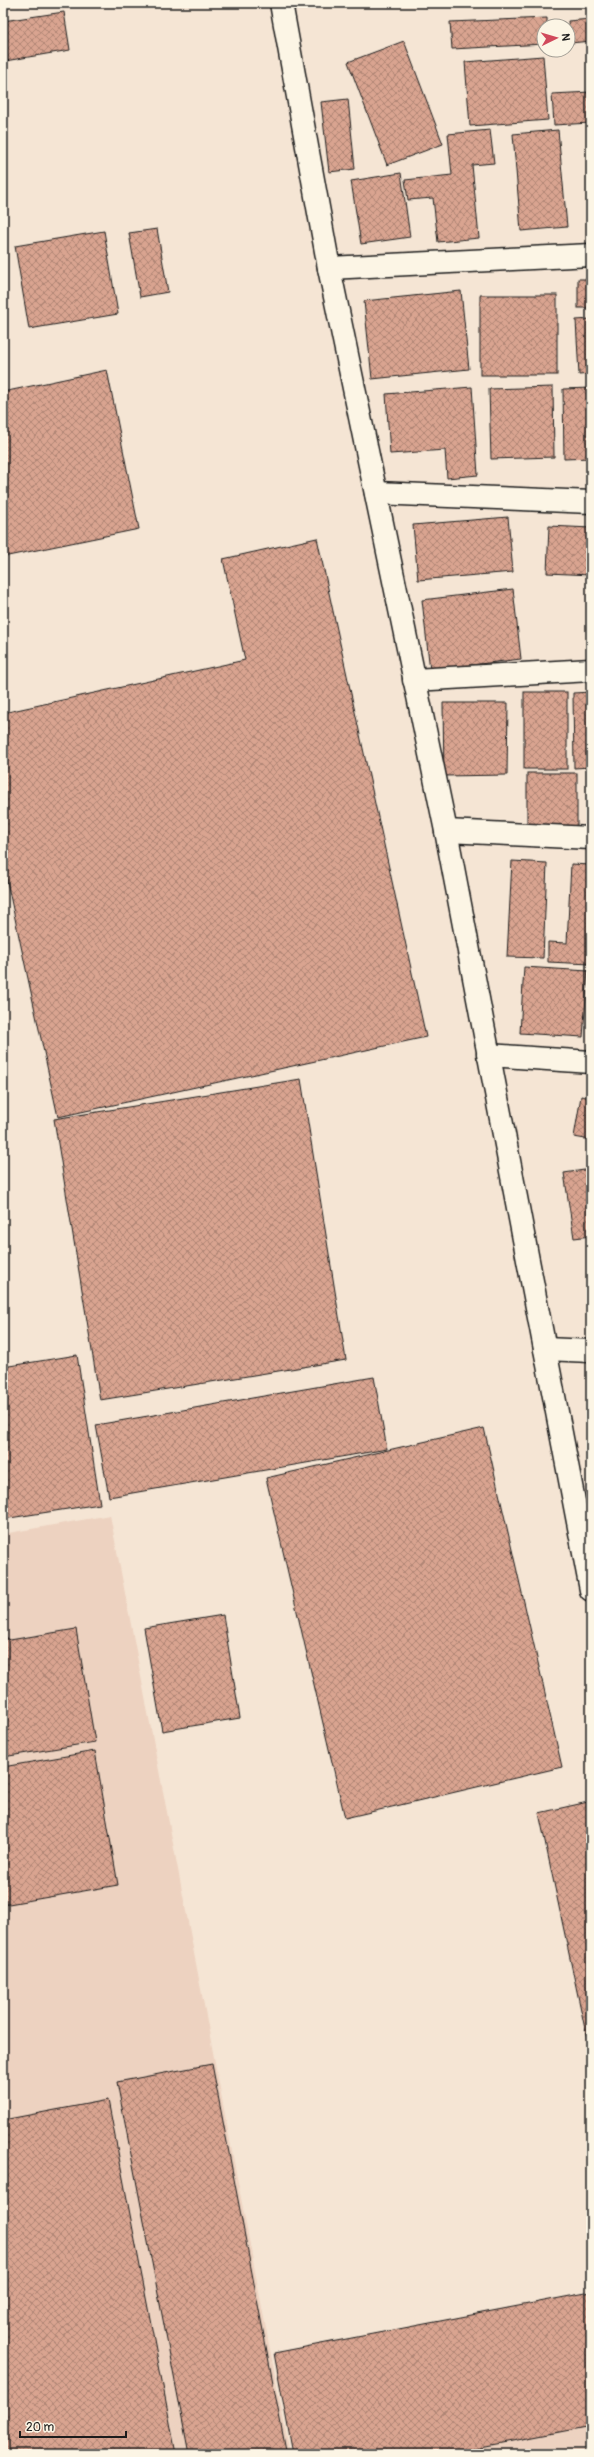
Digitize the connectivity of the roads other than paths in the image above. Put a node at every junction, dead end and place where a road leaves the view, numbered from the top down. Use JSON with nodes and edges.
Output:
{"nodes":[{"id":1,"x":281,"y":3,"type":"edge"},
{"id":2,"x":591,"y":255,"type":"edge"},
{"id":3,"x":329,"y":268,"type":"junction"},
{"id":4,"x":376,"y":492,"type":"junction"},
{"id":5,"x":591,"y":502,"type":"edge"},
{"id":6,"x":591,"y":670,"type":"edge"},
{"id":7,"x":414,"y":680,"type":"junction"},
{"id":8,"x":446,"y":831,"type":"junction"},
{"id":9,"x":591,"y":838,"type":"edge"},
{"id":10,"x":488,"y":1055,"type":"junction"},
{"id":11,"x":591,"y":1062,"type":"edge"},
{"id":12,"x":545,"y":1349,"type":"junction"},
{"id":13,"x":591,"y":1351,"type":"edge"},
{"id":14,"x":591,"y":1590,"type":"edge"}],
"edges":[{"from":1,"to":3,"type":"street"},
{"from":2,"to":3,"type":"street"},
{"from":3,"to":4,"type":"street"},
{"from":4,"to":5,"type":"street"},
{"from":4,"to":7,"type":"street"},
{"from":6,"to":7,"type":"street"},
{"from":7,"to":8,"type":"street"},
{"from":8,"to":9,"type":"street"},
{"from":8,"to":10,"type":"street"},
{"from":10,"to":11,"type":"street"},
{"from":10,"to":12,"type":"street"},
{"from":12,"to":13,"type":"street"},
{"from":12,"to":14,"type":"street"}]}
